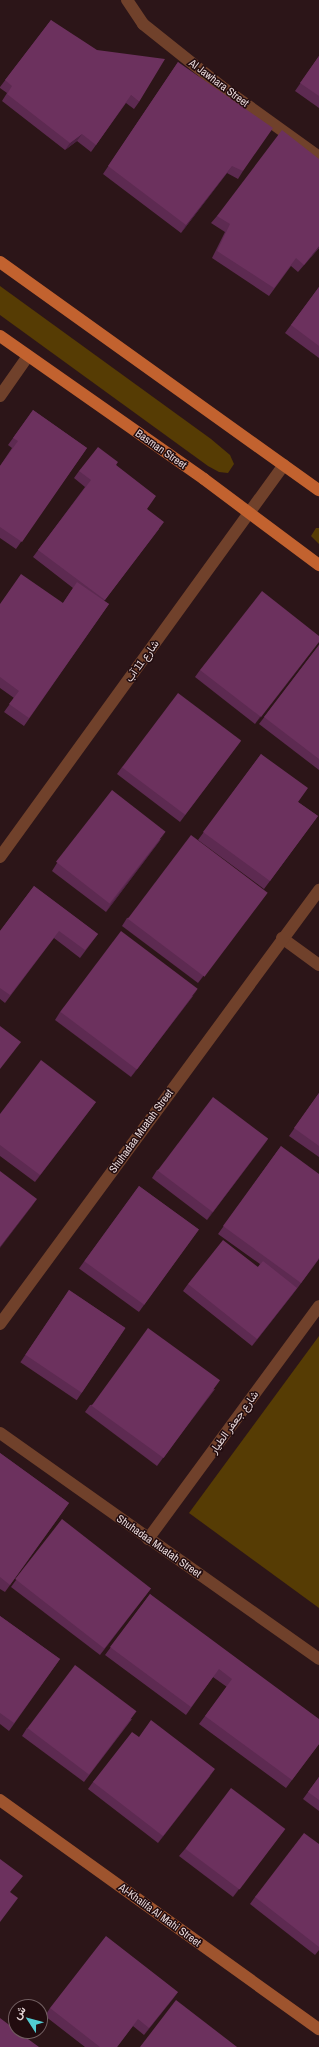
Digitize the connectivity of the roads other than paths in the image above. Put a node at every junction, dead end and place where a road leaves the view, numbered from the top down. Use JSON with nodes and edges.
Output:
{"nodes":[{"id":1,"x":127,"y":0,"type":"edge"},
{"id":2,"x":319,"y":157,"type":"edge"},
{"id":3,"x":0,"y":262,"type":"edge"},
{"id":4,"x":0,"y":336,"type":"edge"},
{"id":5,"x":28,"y":356,"type":"junction"},
{"id":6,"x":0,"y":396,"type":"edge"},
{"id":7,"x":284,"y":465,"type":"junction"},
{"id":8,"x":319,"y":490,"type":"edge"},
{"id":9,"x":249,"y":513,"type":"junction"},
{"id":10,"x":319,"y":565,"type":"edge"},
{"id":11,"x":0,"y":857,"type":"edge"},
{"id":12,"x":319,"y":890,"type":"edge"},
{"id":13,"x":282,"y":938,"type":"junction"},
{"id":14,"x":319,"y":965,"type":"edge"},
{"id":15,"x":319,"y":1306,"type":"edge"},
{"id":16,"x":0,"y":1324,"type":"edge"},
{"id":17,"x":0,"y":1433,"type":"edge"},
{"id":18,"x":148,"y":1539,"type":"junction"},
{"id":19,"x":319,"y":1659,"type":"edge"},
{"id":20,"x":0,"y":1800,"type":"edge"},
{"id":21,"x":319,"y":2029,"type":"edge"}],
"edges":[{"from":1,"to":2,"type":"street","name":"Al Jawhara Street"},
{"from":3,"to":7,"type":"main road"},
{"from":4,"to":5,"type":"main road","name":"Basman Street"},
{"from":5,"to":6,"type":"street"},
{"from":5,"to":9,"type":"main road","name":"Basman Street"},
{"from":7,"to":8,"type":"main road"},
{"from":7,"to":9,"type":"street","name":"شارع 11 آب"},
{"from":9,"to":10,"type":"main road","name":"Basman Street"},
{"from":9,"to":11,"type":"street","name":"شارع 11 آب"},
{"from":12,"to":13,"type":"street","name":"Shuhadaa Muatah Street"},
{"from":13,"to":14,"type":"street"},
{"from":13,"to":16,"type":"street","name":"Shuhadaa Muatah Street"},
{"from":15,"to":18,"type":"street","name":"شارع جعفر الطيار"},
{"from":17,"to":18,"type":"street","name":"Shuhadaa Muatah Street"},
{"from":18,"to":19,"type":"street","name":"Shuhadaa Muatah Street"},
{"from":20,"to":21,"type":"street","name":"Al-Khalifa Al Mahi Street"}]}
